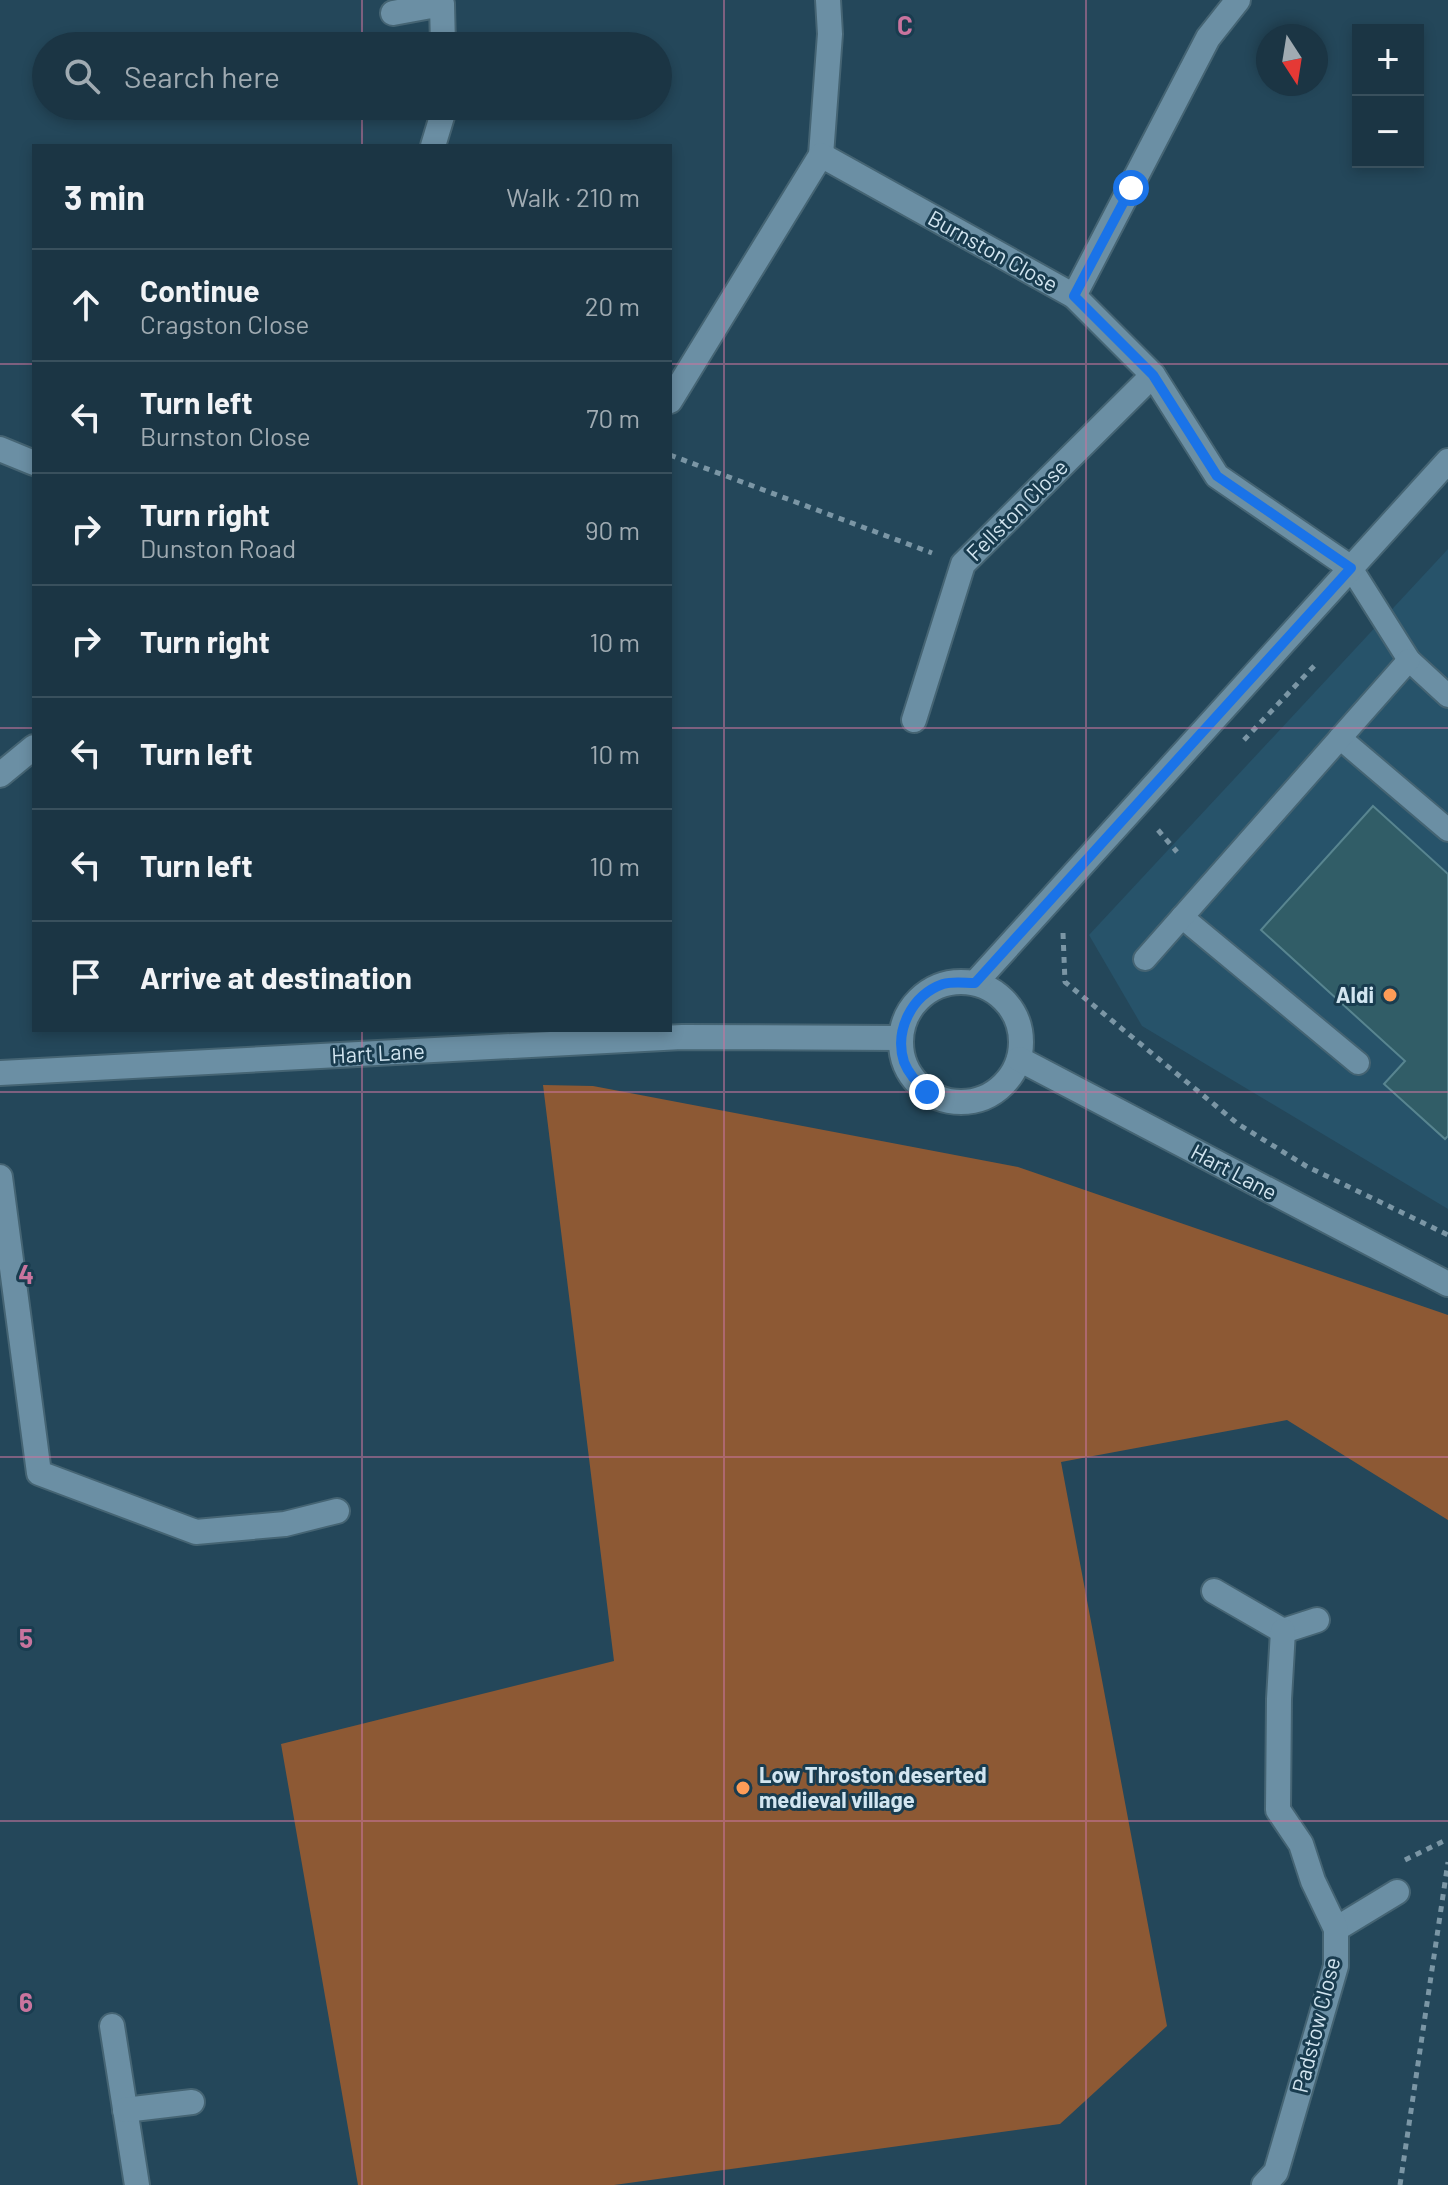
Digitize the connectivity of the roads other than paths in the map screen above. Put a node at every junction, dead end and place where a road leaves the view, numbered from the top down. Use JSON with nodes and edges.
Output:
{"nodes":[{"id":1,"x":828,"y":0,"type":"edge"},
{"id":2,"x":1238,"y":0,"type":"edge"},
{"id":3,"x":393,"y":13,"type":"dead end"},
{"id":4,"x":443,"y":32,"type":"edge"},
{"id":5,"x":441,"y":120,"type":"edge"},
{"id":6,"x":434,"y":144,"type":"edge"},
{"id":7,"x":821,"y":155,"type":"junction"},
{"id":8,"x":1074,"y":296,"type":"junction"},
{"id":9,"x":1153,"y":375,"type":"junction"},
{"id":10,"x":672,"y":398,"type":"edge"},
{"id":11,"x":0,"y":449,"type":"edge"},
{"id":12,"x":1448,"y":461,"type":"edge"},
{"id":13,"x":32,"y":462,"type":"edge"},
{"id":14,"x":1351,"y":568,"type":"junction"},
{"id":15,"x":1409,"y":660,"type":"junction"},
{"id":16,"x":1448,"y":696,"type":"edge"},
{"id":17,"x":914,"y":720,"type":"dead end"},
{"id":18,"x":1340,"y":738,"type":"junction"},
{"id":19,"x":32,"y":749,"type":"edge"},
{"id":20,"x":0,"y":775,"type":"edge"},
{"id":21,"x":1448,"y":830,"type":"edge"},
{"id":22,"x":1182,"y":917,"type":"junction"},
{"id":23,"x":1145,"y":959,"type":"dead end"},
{"id":24,"x":975,"y":983,"type":"junction"},
{"id":25,"x":901,"y":1038,"type":"junction"},
{"id":26,"x":1019,"y":1059,"type":"junction"},
{"id":27,"x":1358,"y":1063,"type":"dead end"},
{"id":28,"x":0,"y":1073,"type":"edge"},
{"id":29,"x":0,"y":1177,"type":"edge"},
{"id":30,"x":1448,"y":1284,"type":"edge"},
{"id":31,"x":337,"y":1511,"type":"dead end"},
{"id":32,"x":1214,"y":1591,"type":"dead end"},
{"id":33,"x":1317,"y":1620,"type":"dead end"},
{"id":34,"x":1283,"y":1631,"type":"junction"},
{"id":35,"x":1397,"y":1892,"type":"dead end"},
{"id":36,"x":1336,"y":1929,"type":"junction"},
{"id":37,"x":112,"y":2026,"type":"dead end"},
{"id":38,"x":192,"y":2102,"type":"dead end"},
{"id":39,"x":125,"y":2110,"type":"junction"},
{"id":40,"x":137,"y":2185,"type":"edge"},
{"id":41,"x":1264,"y":2185,"type":"edge"}],
"edges":[{"from":1,"to":7,"type":"street"},
{"from":2,"to":8,"type":"street"},
{"from":3,"to":4,"type":"street"},
{"from":5,"to":6,"type":"street"},
{"from":7,"to":8,"type":"street","name":"Burnston Close"},
{"from":7,"to":10,"type":"street"},
{"from":8,"to":9,"type":"street","name":"Burnston Close"},
{"from":9,"to":14,"type":"street","name":"Burnston Close"},
{"from":9,"to":17,"type":"street","name":"Fellston Close"},
{"from":11,"to":13,"type":"street"},
{"from":12,"to":14,"type":"street"},
{"from":14,"to":15,"type":"lane"},
{"from":14,"to":24,"type":"street"},
{"from":15,"to":16,"type":"lane"},
{"from":15,"to":18,"type":"lane"},
{"from":18,"to":21,"type":"lane"},
{"from":18,"to":22,"type":"lane"},
{"from":19,"to":20,"type":"street"},
{"from":22,"to":23,"type":"lane"},
{"from":22,"to":27,"type":"lane"},
{"from":24,"to":25,"type":"street"},
{"from":24,"to":26,"type":"street"},
{"from":25,"to":26,"type":"street"},
{"from":25,"to":28,"type":"street","name":"Hart Lane"},
{"from":26,"to":30,"type":"street","name":"Hart Lane"},
{"from":29,"to":31,"type":"street"},
{"from":32,"to":34,"type":"street"},
{"from":33,"to":34,"type":"street"},
{"from":34,"to":36,"type":"street","name":"Padstow Close"},
{"from":35,"to":36,"type":"street"},
{"from":36,"to":41,"type":"street","name":"Padstow Close"},
{"from":37,"to":39,"type":"street"},
{"from":38,"to":39,"type":"street"},
{"from":39,"to":40,"type":"street"}]}
